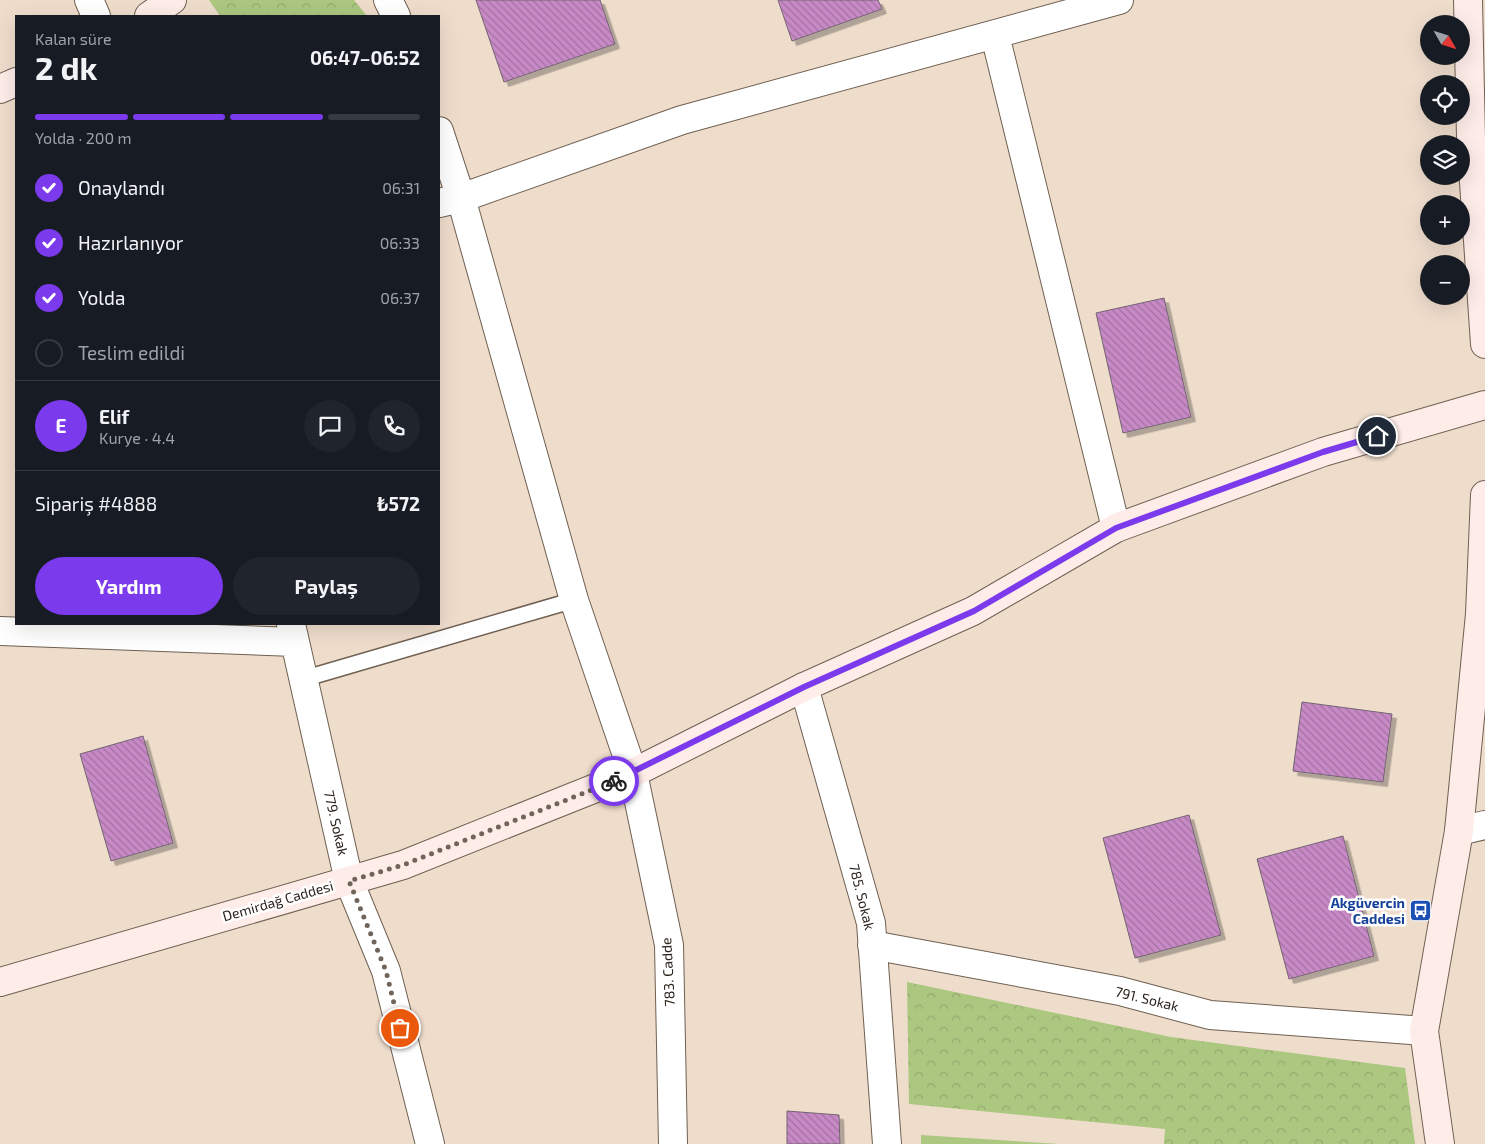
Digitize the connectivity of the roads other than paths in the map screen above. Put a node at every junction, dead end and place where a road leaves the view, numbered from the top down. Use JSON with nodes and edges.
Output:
{"nodes":[{"id":1,"x":89,"y":0,"type":"edge"},
{"id":2,"x":172,"y":0,"type":"edge"},
{"id":3,"x":388,"y":0,"type":"edge"},
{"id":4,"x":1119,"y":0,"type":"edge"},
{"id":5,"x":1468,"y":0,"type":"edge"},
{"id":6,"x":96,"y":15,"type":"edge"},
{"id":7,"x":150,"y":15,"type":"edge"},
{"id":8,"x":396,"y":15,"type":"edge"},
{"id":9,"x":995,"y":35,"type":"junction"},
{"id":10,"x":15,"y":82,"type":"edge"},
{"id":11,"x":0,"y":89,"type":"edge"},
{"id":12,"x":440,"y":136,"type":"edge"},
{"id":13,"x":450,"y":200,"type":"edge"},
{"id":14,"x":1485,"y":344,"type":"edge"},
{"id":15,"x":1485,"y":405,"type":"edge"},
{"id":16,"x":1485,"y":494,"type":"edge"},
{"id":17,"x":1116,"y":528,"type":"junction"},
{"id":18,"x":574,"y":600,"type":"junction"},
{"id":19,"x":0,"y":631,"type":"edge"},
{"id":20,"x":293,"y":633,"type":"edge"},
{"id":21,"x":303,"y":679,"type":"junction"},
{"id":22,"x":804,"y":687,"type":"junction"},
{"id":23,"x":633,"y":773,"type":"junction"},
{"id":24,"x":1485,"y":825,"type":"edge"},
{"id":25,"x":1459,"y":831,"type":"junction"},
{"id":26,"x":349,"y":881,"type":"junction"},
{"id":27,"x":872,"y":944,"type":"junction"},
{"id":28,"x":0,"y":982,"type":"edge"},
{"id":29,"x":1424,"y":1031,"type":"junction"},
{"id":30,"x":430,"y":1144,"type":"edge"},
{"id":31,"x":673,"y":1144,"type":"edge"},
{"id":32,"x":887,"y":1144,"type":"edge"},
{"id":33,"x":1440,"y":1144,"type":"edge"}],
"edges":[{"from":1,"to":6,"type":"street"},
{"from":2,"to":7,"type":"street"},
{"from":3,"to":8,"type":"street"},
{"from":4,"to":9,"type":"street"},
{"from":5,"to":14,"type":"street"},
{"from":9,"to":13,"type":"street"},
{"from":9,"to":17,"type":"street"},
{"from":10,"to":11,"type":"street"},
{"from":12,"to":13,"type":"street","name":"783. Cadde"},
{"from":13,"to":18,"type":"street","name":"783. Cadde"},
{"from":15,"to":17,"type":"street","name":"Demirdağ Caddesi"},
{"from":16,"to":25,"type":"street"},
{"from":17,"to":22,"type":"street","name":"Demirdağ Caddesi"},
{"from":18,"to":21,"type":"lane"},
{"from":18,"to":23,"type":"street","name":"783. Cadde"},
{"from":19,"to":20,"type":"street"},
{"from":20,"to":21,"type":"street","name":"779. Sokak"},
{"from":21,"to":26,"type":"street","name":"779. Sokak"},
{"from":22,"to":23,"type":"street","name":"Demirdağ Caddesi"},
{"from":22,"to":27,"type":"street","name":"785. Sokak"},
{"from":23,"to":26,"type":"street","name":"Demirdağ Caddesi"},
{"from":23,"to":31,"type":"street","name":"783. Cadde"},
{"from":24,"to":25,"type":"street"},
{"from":25,"to":29,"type":"street"},
{"from":26,"to":28,"type":"street","name":"Demirdağ Caddesi"},
{"from":26,"to":30,"type":"street","name":"779. Sokak"},
{"from":27,"to":29,"type":"street","name":"791. Sokak"},
{"from":27,"to":32,"type":"street","name":"785. Sokak"},
{"from":29,"to":33,"type":"street"}]}
